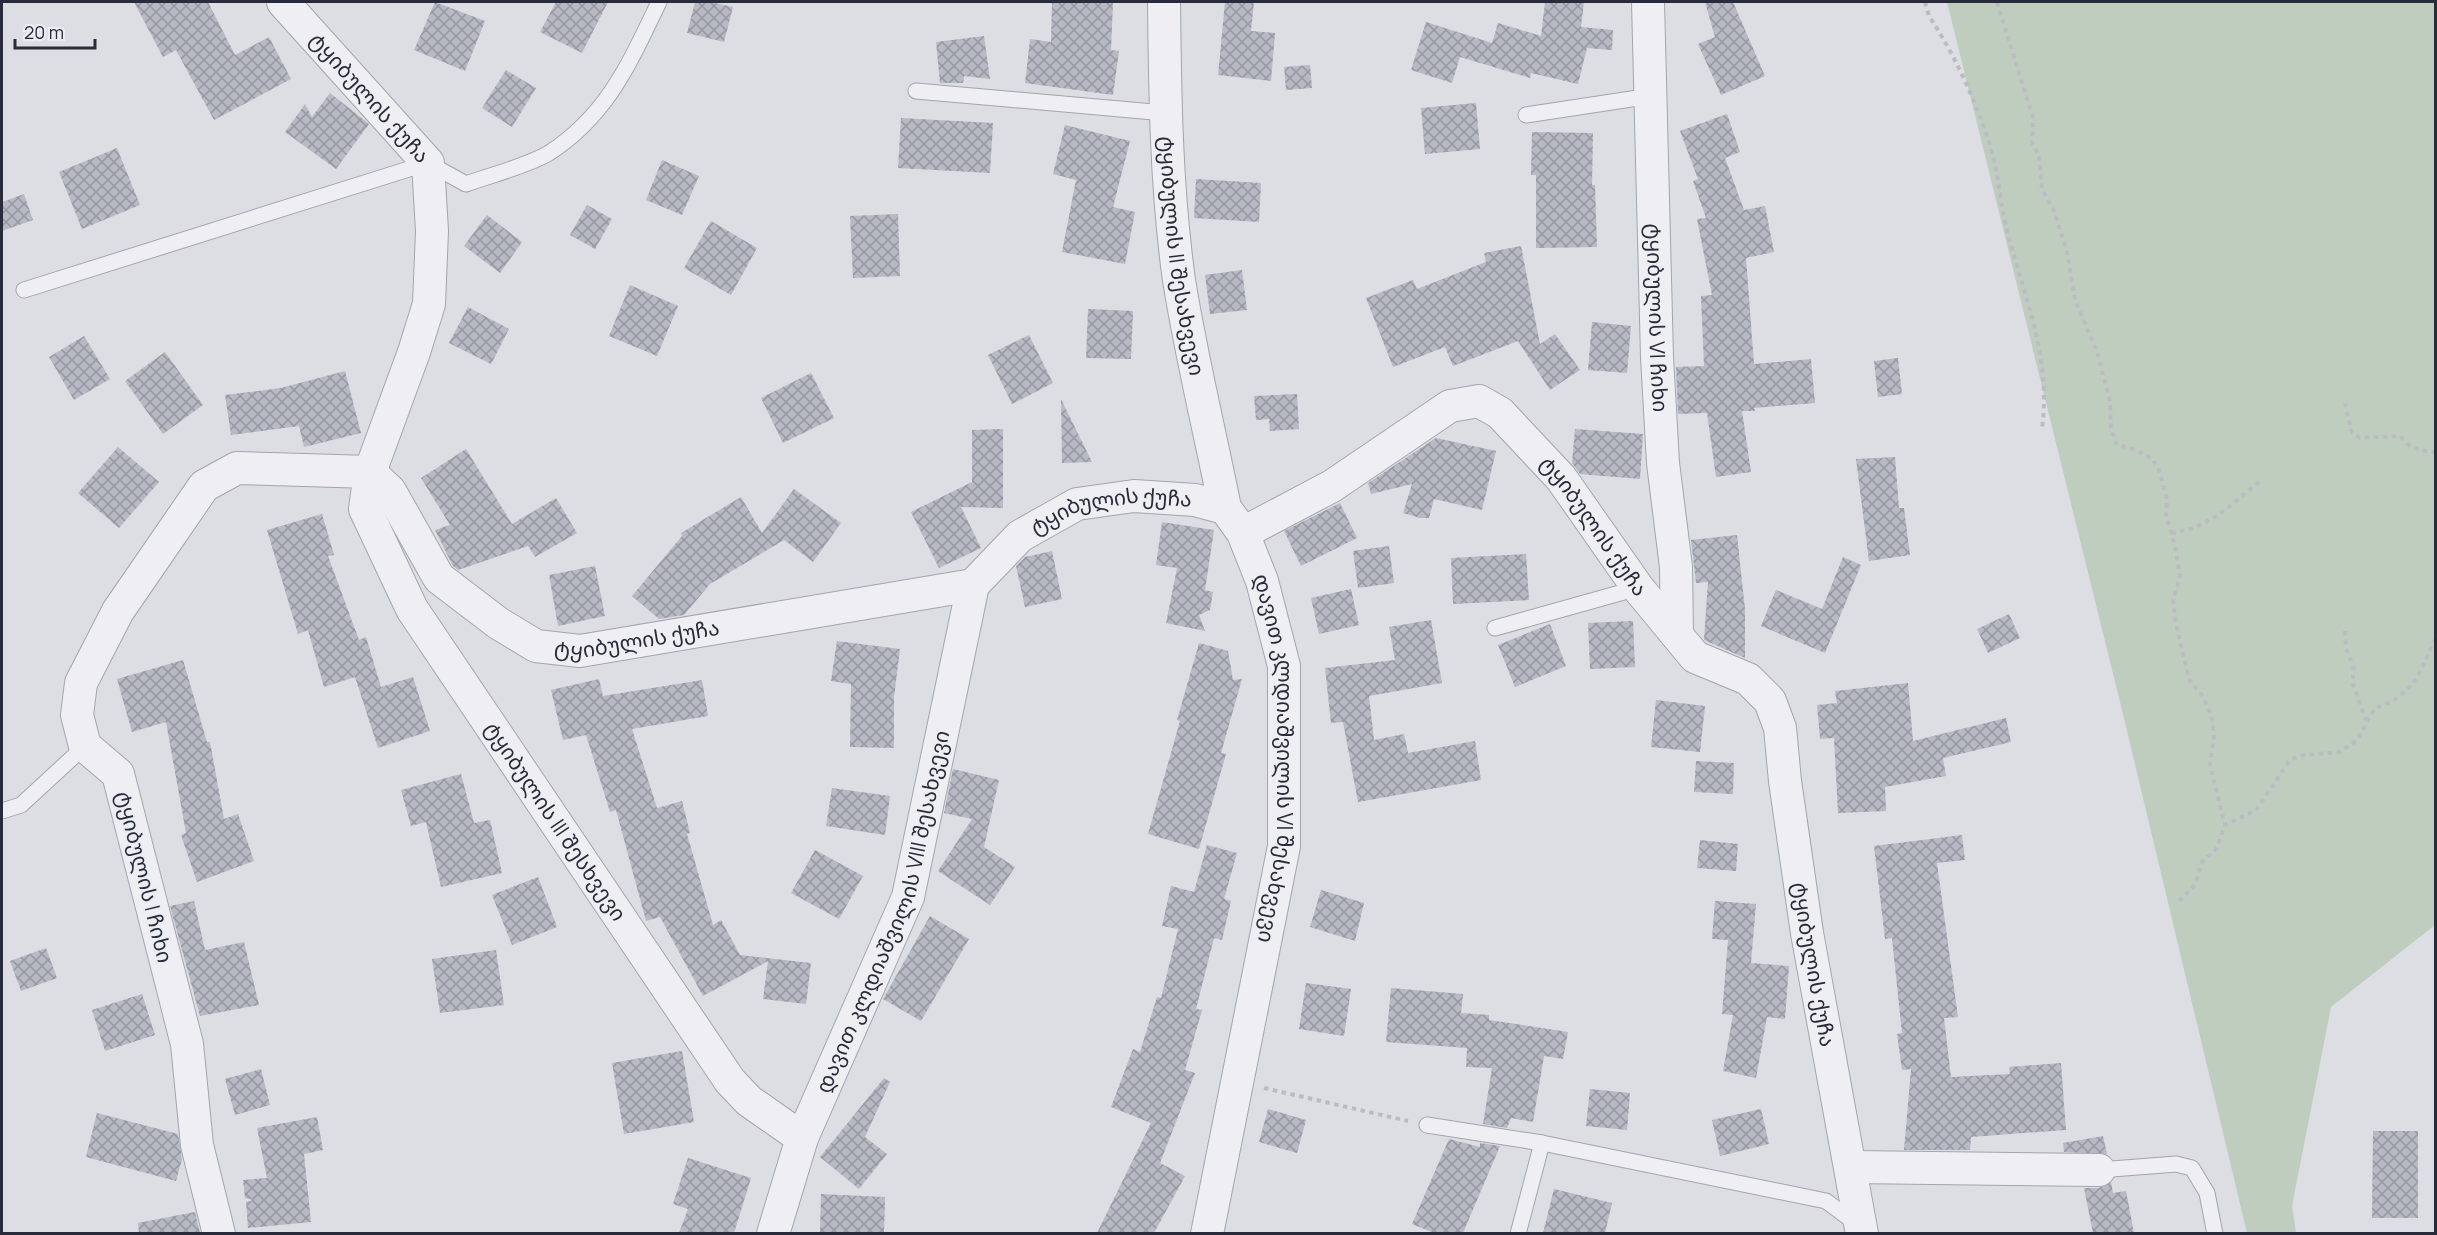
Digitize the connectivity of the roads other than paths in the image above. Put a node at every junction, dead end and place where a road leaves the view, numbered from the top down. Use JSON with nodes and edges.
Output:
{"nodes":[{"id":1,"x":283,"y":2,"type":"edge"},
{"id":2,"x":659,"y":2,"type":"edge"},
{"id":3,"x":1164,"y":2,"type":"edge"},
{"id":4,"x":1648,"y":2,"type":"edge"},
{"id":5,"x":916,"y":92,"type":"dead end"},
{"id":6,"x":1651,"y":96,"type":"junction"},
{"id":7,"x":1165,"y":113,"type":"junction"},
{"id":8,"x":1526,"y":115,"type":"dead end"},
{"id":9,"x":428,"y":163,"type":"junction"},
{"id":10,"x":24,"y":290,"type":"dead end"},
{"id":11,"x":370,"y":472,"type":"junction"},
{"id":12,"x":1225,"y":508,"type":"junction"},
{"id":13,"x":1243,"y":533,"type":"junction"},
{"id":14,"x":972,"y":585,"type":"junction"},
{"id":15,"x":1638,"y":588,"type":"junction"},
{"id":16,"x":1495,"y":628,"type":"dead end"},
{"id":17,"x":1677,"y":634,"type":"junction"},
{"id":18,"x":85,"y":746,"type":"junction"},
{"id":19,"x":2,"y":811,"type":"edge"},
{"id":20,"x":1427,"y":1125,"type":"road end"},
{"id":21,"x":802,"y":1138,"type":"junction"},
{"id":22,"x":1542,"y":1143,"type":"junction"},
{"id":23,"x":1851,"y":1167,"type":"junction"},
{"id":24,"x":2099,"y":1170,"type":"joint"},
{"id":25,"x":1862,"y":1230,"type":"edge"},
{"id":26,"x":219,"y":1233,"type":"edge"},
{"id":27,"x":773,"y":1233,"type":"edge"},
{"id":28,"x":1207,"y":1233,"type":"edge"},
{"id":29,"x":1518,"y":1233,"type":"edge"},
{"id":30,"x":2215,"y":1233,"type":"edge"}],
"edges":[{"from":1,"to":9,"type":"street","name":"ტყიბულის ქუჩა"},
{"from":2,"to":9,"type":"lane"},
{"from":3,"to":7,"type":"street","name":"ტყიბულის II შესახვევი"},
{"from":4,"to":6,"type":"street","name":"ტყიბულის VI ჩიხი"},
{"from":5,"to":7,"type":"lane"},
{"from":6,"to":8,"type":"lane"},
{"from":6,"to":17,"type":"street","name":"ტყიბულის VI ჩიხი"},
{"from":7,"to":12,"type":"street","name":"ტყიბულის II შესახვევი"},
{"from":9,"to":10,"type":"lane"},
{"from":9,"to":11,"type":"street","name":"ტყიბულის ქუჩა"},
{"from":11,"to":14,"type":"street","name":"ტყიბულის ქუჩა"},
{"from":11,"to":18,"type":"street"},
{"from":11,"to":21,"type":"street","name":"ტყიბულის III შესხვევი"},
{"from":12,"to":13,"type":"street","name":"ტყიბულის ქუჩა"},
{"from":12,"to":14,"type":"street","name":"ტყიბულის ქუჩა"},
{"from":13,"to":15,"type":"street","name":"ტყიბულის ქუჩა"},
{"from":13,"to":28,"type":"street","name":"დავით კლდიაშვილის VI შესახვევი"},
{"from":14,"to":21,"type":"street","name":"დავით კლდიაშვილის VIII შესახვევი"},
{"from":15,"to":16,"type":"lane"},
{"from":15,"to":17,"type":"street","name":"ტყიბულის ქუჩა"},
{"from":17,"to":23,"type":"street","name":"ტყიბულის ქუჩა"},
{"from":18,"to":19,"type":"lane"},
{"from":18,"to":26,"type":"street","name":"ტყიბულის I ჩიხი"},
{"from":20,"to":22,"type":"lane"},
{"from":21,"to":27,"type":"street","name":"დავით კლდიაშვილის VIII შესახვევი"},
{"from":22,"to":25,"type":"lane"},
{"from":22,"to":29,"type":"lane"},
{"from":23,"to":24,"type":"street"},
{"from":23,"to":25,"type":"street","name":"ტყიბულის ქუჩა"},
{"from":24,"to":30,"type":"lane"}]}
